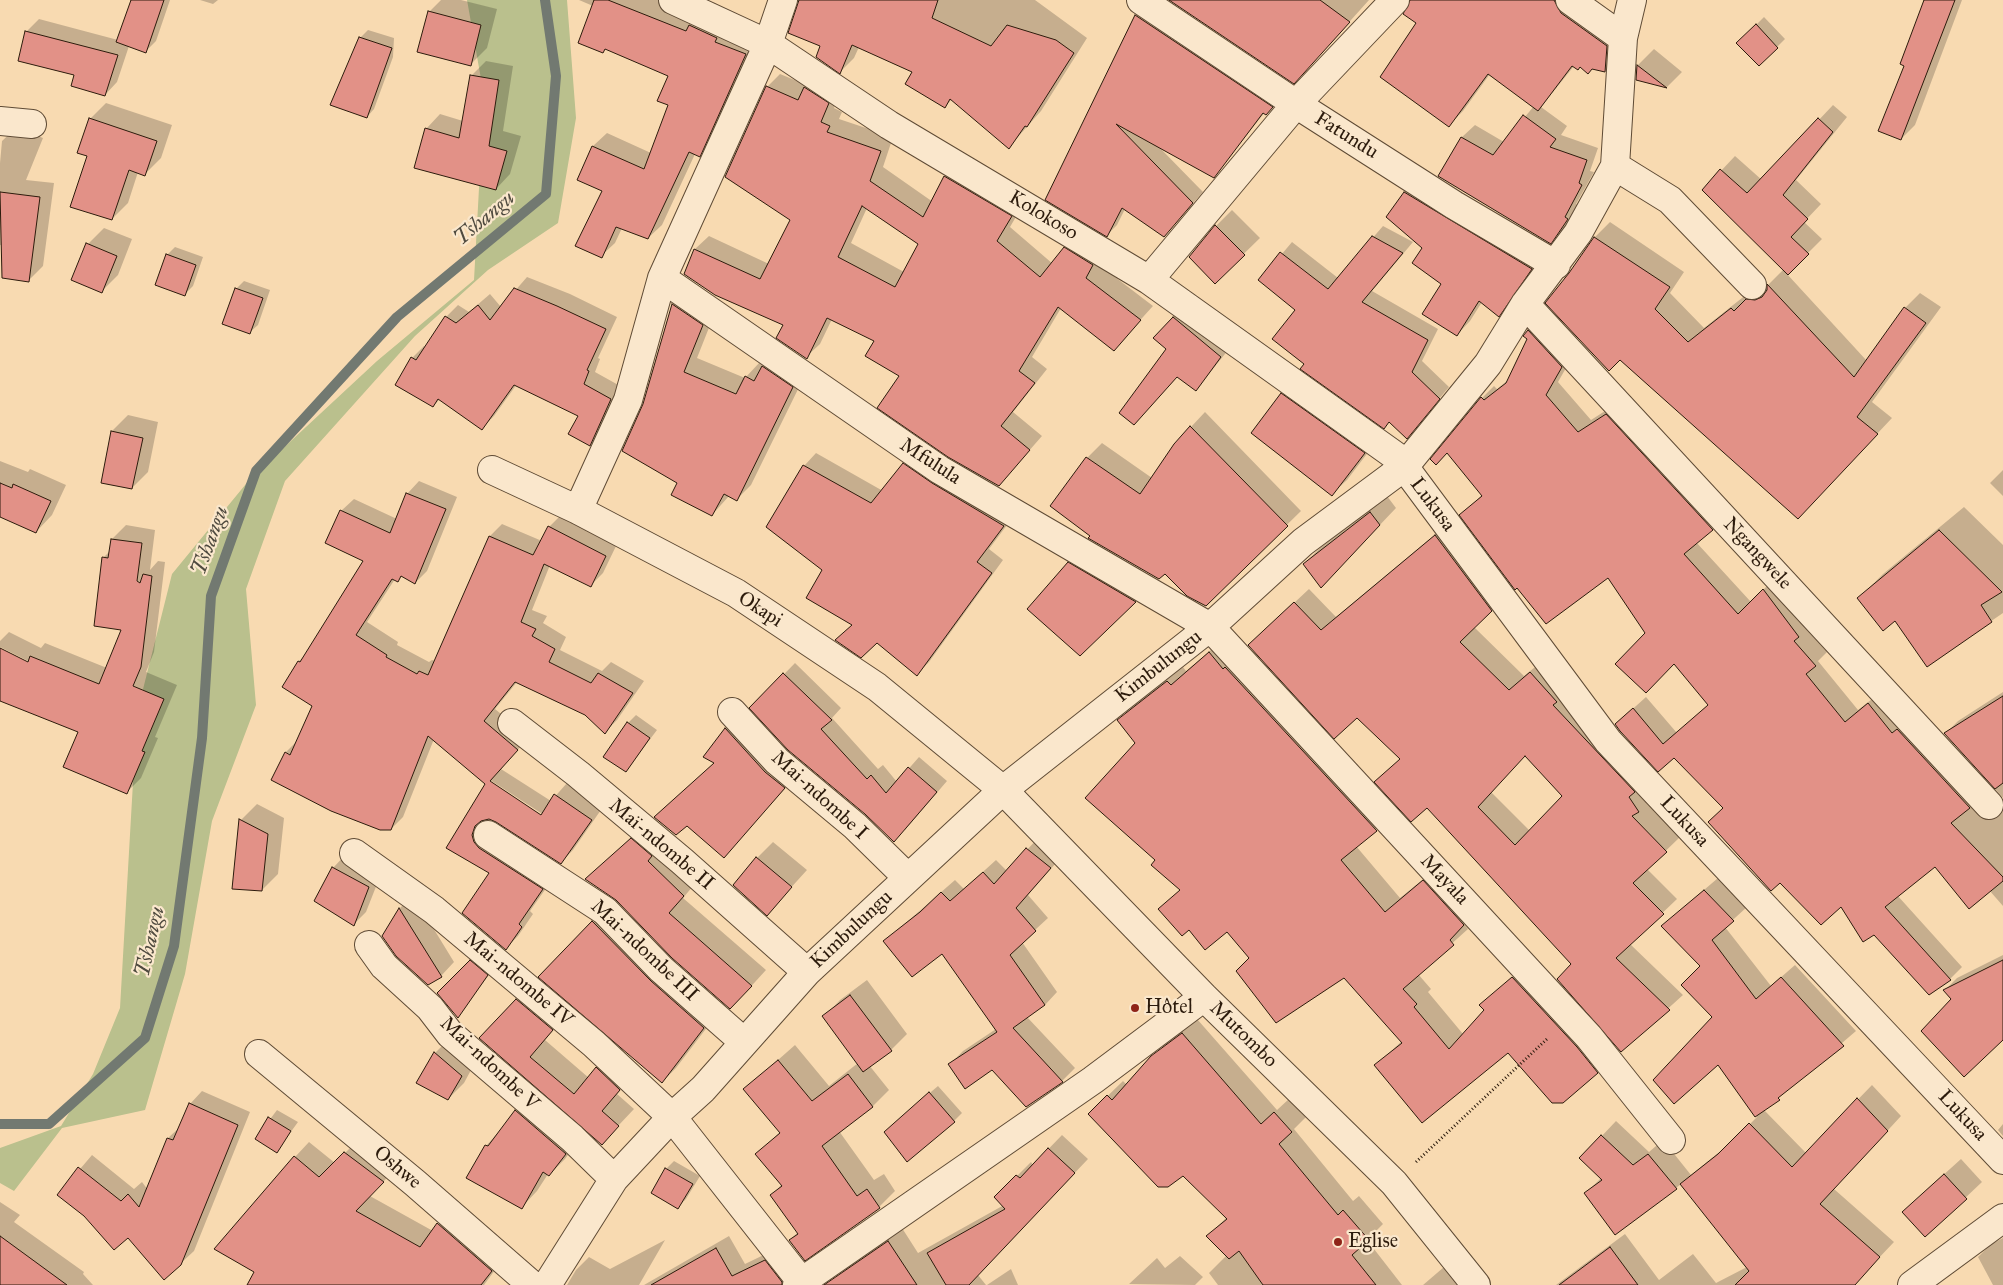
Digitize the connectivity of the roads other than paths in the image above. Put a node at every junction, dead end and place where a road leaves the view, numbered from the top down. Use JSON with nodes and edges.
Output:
{"nodes":[{"id":1,"x":673,"y":0,"type":"edge"},
{"id":2,"x":783,"y":0,"type":"edge"},
{"id":3,"x":1141,"y":0,"type":"edge"},
{"id":4,"x":1395,"y":0,"type":"edge"},
{"id":5,"x":1570,"y":0,"type":"edge"},
{"id":6,"x":1632,"y":0,"type":"edge"},
{"id":7,"x":1624,"y":38,"type":"junction"},
{"id":8,"x":768,"y":44,"type":"junction"},
{"id":9,"x":1296,"y":104,"type":"junction"},
{"id":10,"x":0,"y":121,"type":"edge"},
{"id":11,"x":32,"y":124,"type":"dead end"},
{"id":12,"x":1615,"y":166,"type":"junction"},
{"id":13,"x":1556,"y":265,"type":"junction"},
{"id":14,"x":662,"y":278,"type":"junction"},
{"id":15,"x":1149,"y":280,"type":"junction"},
{"id":16,"x":1752,"y":285,"type":"dead end"},
{"id":17,"x":1525,"y":304,"type":"junction"},
{"id":18,"x":1400,"y":462,"type":"junction"},
{"id":19,"x":492,"y":470,"type":"dead end"},
{"id":20,"x":578,"y":510,"type":"junction"},
{"id":21,"x":1210,"y":626,"type":"junction"},
{"id":22,"x":732,"y":712,"type":"dead end"},
{"id":23,"x":512,"y":723,"type":"dead end"},
{"id":24,"x":1003,"y":790,"type":"junction"},
{"id":25,"x":1988,"y":805,"type":"dead end"},
{"id":26,"x":488,"y":835,"type":"dead end"},
{"id":27,"x":354,"y":853,"type":"dead end"},
{"id":28,"x":908,"y":878,"type":"junction"},
{"id":29,"x":369,"y":945,"type":"dead end"},
{"id":30,"x":807,"y":972,"type":"junction"},
{"id":31,"x":1204,"y":997,"type":"junction"},
{"id":32,"x":744,"y":1042,"type":"junction"},
{"id":33,"x":259,"y":1054,"type":"dead end"},
{"id":34,"x":672,"y":1117,"type":"junction"},
{"id":35,"x":1671,"y":1140,"type":"dead end"},
{"id":36,"x":2003,"y":1160,"type":"edge"},
{"id":37,"x":614,"y":1179,"type":"junction"},
{"id":38,"x":2003,"y":1218,"type":"edge"},
{"id":39,"x":801,"y":1284,"type":"edge"},
{"id":40,"x":532,"y":1285,"type":"edge"},
{"id":41,"x":546,"y":1285,"type":"edge"},
{"id":42,"x":1476,"y":1285,"type":"edge"},
{"id":43,"x":1912,"y":1285,"type":"edge"}],
"edges":[{"from":1,"to":8,"type":"street","name":"Kolokoso"},
{"from":2,"to":8,"type":"street"},
{"from":3,"to":9,"type":"street","name":"Fatundu"},
{"from":4,"to":9,"type":"street"},
{"from":5,"to":7,"type":"street"},
{"from":6,"to":7,"type":"street"},
{"from":7,"to":12,"type":"street"},
{"from":8,"to":14,"type":"street"},
{"from":8,"to":15,"type":"street","name":"Kolokoso"},
{"from":9,"to":13,"type":"street","name":"Fatundu"},
{"from":9,"to":15,"type":"street"},
{"from":10,"to":11,"type":"street"},
{"from":12,"to":13,"type":"street","name":"Kimbulungu"},
{"from":12,"to":16,"type":"street"},
{"from":13,"to":17,"type":"street","name":"Kimbulungu"},
{"from":14,"to":20,"type":"street"},
{"from":14,"to":21,"type":"street","name":"Mfulula"},
{"from":15,"to":18,"type":"street","name":"Kolokoso"},
{"from":17,"to":18,"type":"street","name":"Kimbulungu"},
{"from":17,"to":25,"type":"street","name":"Ngangwele"},
{"from":18,"to":21,"type":"street","name":"Kimbulungu"},
{"from":18,"to":36,"type":"street","name":"Lukusa"},
{"from":19,"to":20,"type":"street","name":"Okapi"},
{"from":20,"to":24,"type":"street","name":"Okapi"},
{"from":21,"to":24,"type":"street","name":"Kimbulungu"},
{"from":21,"to":35,"type":"street","name":"Mayala"},
{"from":22,"to":28,"type":"street","name":"Mai-ndombe I"},
{"from":23,"to":30,"type":"street","name":"Maï-ndombe II"},
{"from":24,"to":28,"type":"street","name":"Kimbulungu"},
{"from":24,"to":31,"type":"street","name":"Mutombo"},
{"from":26,"to":32,"type":"street","name":"Mai-ndombe III"},
{"from":27,"to":34,"type":"street","name":"Mai-ndombe IV"},
{"from":28,"to":30,"type":"street","name":"Kimbulungu"},
{"from":29,"to":37,"type":"street","name":"Mai-ndombe V"},
{"from":30,"to":32,"type":"street","name":"Kimbulungu"},
{"from":31,"to":39,"type":"street"},
{"from":31,"to":42,"type":"street","name":"Mutombo"},
{"from":32,"to":34,"type":"street","name":"Kimbulungu"},
{"from":33,"to":40,"type":"street","name":"Oshwe"},
{"from":34,"to":37,"type":"street","name":"Kimbulungu"},
{"from":34,"to":39,"type":"street","name":"Mai-ndombe IV"},
{"from":37,"to":41,"type":"street","name":"Kimbulungu"},
{"from":38,"to":43,"type":"street"}]}
